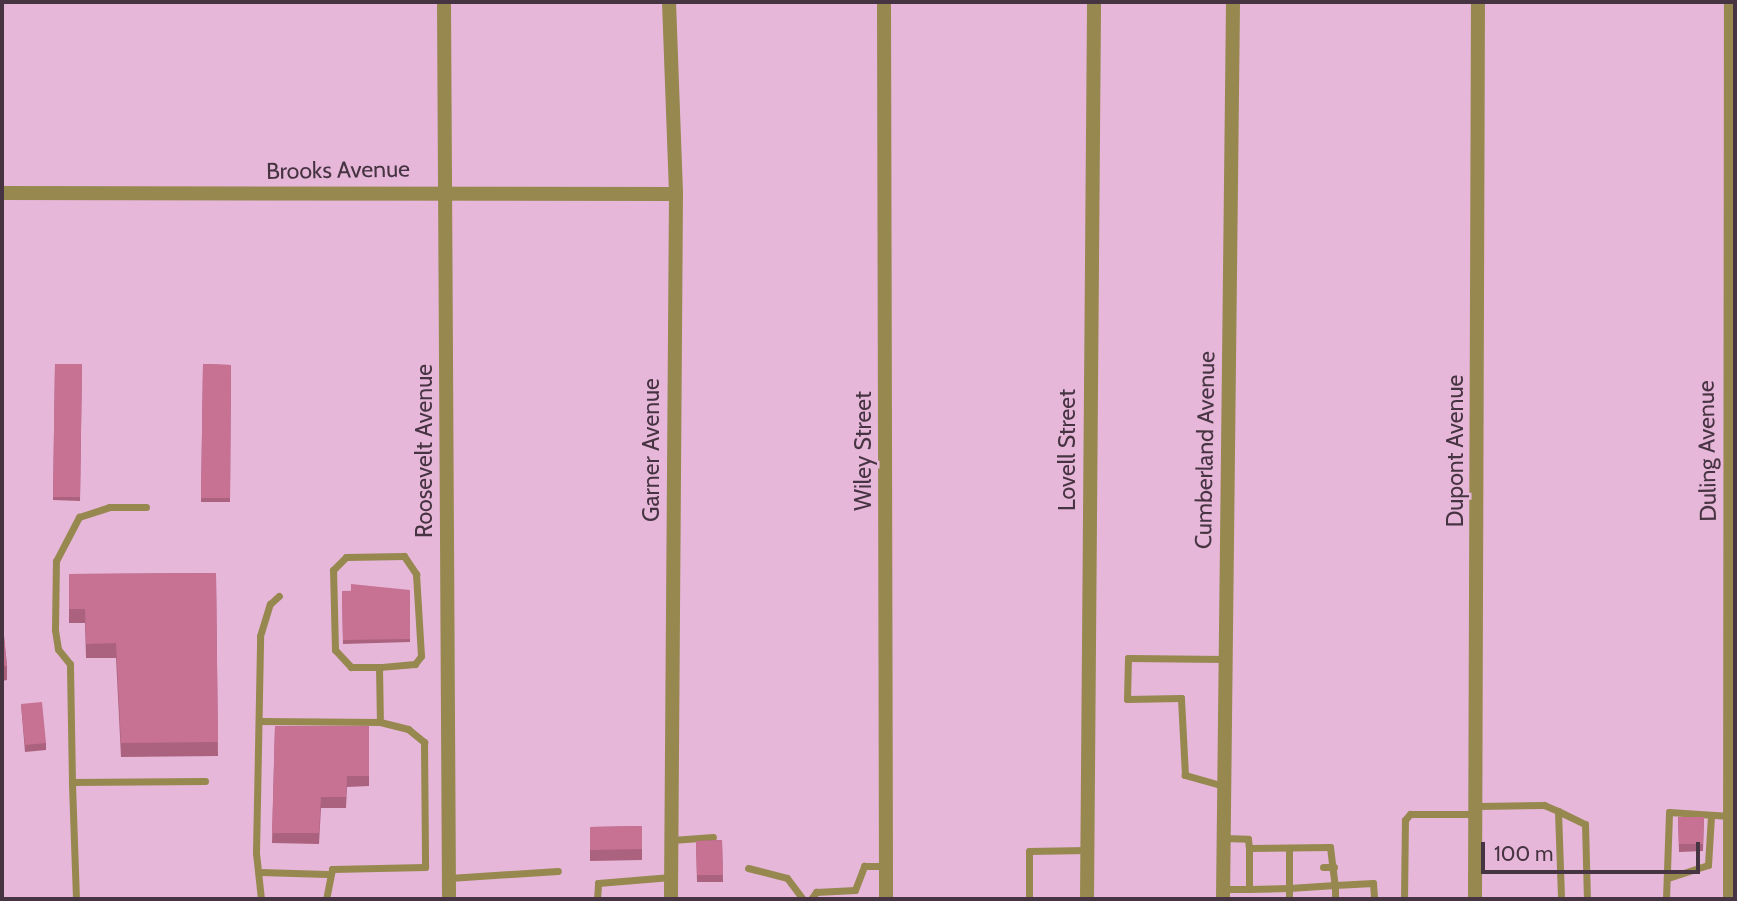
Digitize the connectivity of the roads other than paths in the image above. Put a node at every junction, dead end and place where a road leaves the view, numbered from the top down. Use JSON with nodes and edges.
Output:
{"nodes":[{"id":1,"x":444,"y":2,"type":"edge"},
{"id":2,"x":669,"y":2,"type":"edge"},
{"id":3,"x":884,"y":2,"type":"edge"},
{"id":4,"x":1094,"y":2,"type":"edge"},
{"id":5,"x":1233,"y":2,"type":"edge"},
{"id":6,"x":1478,"y":2,"type":"edge"},
{"id":7,"x":1731,"y":2,"type":"edge"},
{"id":8,"x":1733,"y":148,"type":"edge"},
{"id":9,"x":446,"y":191,"type":"junction"},
{"id":10,"x":2,"y":193,"type":"edge"},
{"id":11,"x":676,"y":194,"type":"junction"},
{"id":12,"x":146,"y":507,"type":"dead end"},
{"id":13,"x":279,"y":596,"type":"dead end"},
{"id":14,"x":1734,"y":656,"type":"edge"},
{"id":15,"x":1225,"y":659,"type":"junction"},
{"id":16,"x":379,"y":667,"type":"junction"},
{"id":17,"x":260,"y":721,"type":"junction"},
{"id":18,"x":380,"y":722,"type":"junction"},
{"id":19,"x":1734,"y":737,"type":"edge"},
{"id":20,"x":1733,"y":779,"type":"edge"},
{"id":21,"x":205,"y":781,"type":"dead end"},
{"id":22,"x":72,"y":782,"type":"junction"},
{"id":23,"x":1224,"y":786,"type":"junction"},
{"id":24,"x":1478,"y":810,"type":"junction"},
{"id":25,"x":1558,"y":811,"type":"junction"},
{"id":26,"x":1711,"y":816,"type":"junction"},
{"id":27,"x":1731,"y":816,"type":"junction"},
{"id":28,"x":713,"y":838,"type":"edge"},
{"id":29,"x":1224,"y":838,"type":"junction"},
{"id":30,"x":671,"y":840,"type":"junction"},
{"id":31,"x":1249,"y":848,"type":"junction"},
{"id":32,"x":1289,"y":848,"type":"junction"},
{"id":33,"x":1087,"y":850,"type":"junction"},
{"id":34,"x":887,"y":866,"type":"junction"},
{"id":35,"x":1290,"y":867,"type":"junction"},
{"id":36,"x":1300,"y":867,"type":"dead end"},
{"id":37,"x":1323,"y":867,"type":"dead end"},
{"id":38,"x":1334,"y":867,"type":"junction"},
{"id":39,"x":748,"y":868,"type":"dead end"},
{"id":40,"x":558,"y":871,"type":"dead end"},
{"id":41,"x":260,"y":872,"type":"junction"},
{"id":42,"x":327,"y":874,"type":"junction"},
{"id":43,"x":671,"y":877,"type":"junction"},
{"id":44,"x":448,"y":878,"type":"junction"},
{"id":45,"x":1668,"y":878,"type":"junction"},
{"id":46,"x":1335,"y":885,"type":"junction"},
{"id":47,"x":1289,"y":888,"type":"junction"},
{"id":48,"x":1250,"y":889,"type":"junction"},
{"id":49,"x":1223,"y":894,"type":"edge"},
{"id":50,"x":76,"y":899,"type":"edge"},
{"id":51,"x":261,"y":899,"type":"edge"},
{"id":52,"x":326,"y":899,"type":"edge"},
{"id":53,"x":449,"y":899,"type":"edge"},
{"id":54,"x":597,"y":899,"type":"edge"},
{"id":55,"x":671,"y":899,"type":"edge"},
{"id":56,"x":803,"y":899,"type":"edge"},
{"id":57,"x":811,"y":899,"type":"edge"},
{"id":58,"x":886,"y":899,"type":"edge"},
{"id":59,"x":1029,"y":899,"type":"edge"},
{"id":60,"x":1087,"y":899,"type":"edge"},
{"id":61,"x":1289,"y":899,"type":"edge"},
{"id":62,"x":1335,"y":899,"type":"edge"},
{"id":63,"x":1374,"y":899,"type":"edge"},
{"id":64,"x":1404,"y":899,"type":"edge"},
{"id":65,"x":1475,"y":899,"type":"edge"},
{"id":66,"x":1561,"y":899,"type":"edge"},
{"id":67,"x":1587,"y":899,"type":"edge"},
{"id":68,"x":1666,"y":899,"type":"edge"},
{"id":69,"x":1730,"y":899,"type":"edge"}],
"edges":[{"from":1,"to":9,"type":"street","name":"Roosevelt Avenue"},
{"from":2,"to":11,"type":"street","name":"Garner Avenue"},
{"from":3,"to":34,"type":"street","name":"Wiley Street"},
{"from":4,"to":33,"type":"street","name":"Lovell Street"},
{"from":5,"to":15,"type":"street","name":"Cumberland Avenue"},
{"from":6,"to":24,"type":"street","name":"Dupont Avenue"},
{"from":7,"to":8,"type":"street","name":"Duling Avenue"},
{"from":8,"to":14,"type":"street","name":"Duling Avenue"},
{"from":9,"to":10,"type":"street","name":"Brooks Avenue"},
{"from":9,"to":11,"type":"street","name":"Brooks Avenue"},
{"from":9,"to":44,"type":"street","name":"Roosevelt Avenue"},
{"from":11,"to":30,"type":"street","name":"Garner Avenue"},
{"from":12,"to":22,"type":"lane"},
{"from":13,"to":17,"type":"lane"},
{"from":14,"to":19,"type":"street","name":"Duling Avenue"},
{"from":15,"to":23,"type":"street","name":"Cumberland Avenue"},
{"from":15,"to":23,"type":"lane"},
{"from":16,"to":16,"type":"lane"},
{"from":16,"to":18,"type":"lane"},
{"from":17,"to":18,"type":"lane"},
{"from":17,"to":41,"type":"lane"},
{"from":18,"to":42,"type":"lane"},
{"from":19,"to":20,"type":"street","name":"Duling Avenue"},
{"from":20,"to":27,"type":"street","name":"Duling Avenue"},
{"from":21,"to":22,"type":"lane"},
{"from":22,"to":50,"type":"lane"},
{"from":23,"to":29,"type":"street","name":"Cumberland Avenue"},
{"from":24,"to":25,"type":"lane"},
{"from":24,"to":64,"type":"lane"},
{"from":24,"to":65,"type":"street","name":"Dupont Avenue"},
{"from":25,"to":66,"type":"lane"},
{"from":25,"to":67,"type":"lane"},
{"from":26,"to":27,"type":"lane"},
{"from":26,"to":45,"type":"lane"},
{"from":26,"to":45,"type":"lane"},
{"from":27,"to":69,"type":"street","name":"Duling Avenue"},
{"from":28,"to":30,"type":"lane"},
{"from":29,"to":31,"type":"lane"},
{"from":29,"to":49,"type":"street","name":"Cumberland Avenue"},
{"from":30,"to":43,"type":"street","name":"Garner Avenue"},
{"from":31,"to":32,"type":"lane"},
{"from":31,"to":48,"type":"lane"},
{"from":32,"to":35,"type":"lane"},
{"from":32,"to":38,"type":"lane"},
{"from":33,"to":59,"type":"lane"},
{"from":33,"to":60,"type":"street","name":"Lovell Street"},
{"from":34,"to":57,"type":"lane"},
{"from":34,"to":58,"type":"street","name":"Wiley Street"},
{"from":35,"to":36,"type":"lane"},
{"from":35,"to":47,"type":"lane"},
{"from":37,"to":38,"type":"lane"},
{"from":38,"to":46,"type":"lane"},
{"from":39,"to":56,"type":"lane"},
{"from":40,"to":44,"type":"lane"},
{"from":41,"to":42,"type":"lane"},
{"from":41,"to":51,"type":"lane"},
{"from":42,"to":52,"type":"lane"},
{"from":43,"to":54,"type":"lane"},
{"from":43,"to":55,"type":"street","name":"Garner Avenue"},
{"from":44,"to":53,"type":"street","name":"Roosevelt Avenue"},
{"from":45,"to":68,"type":"lane"},
{"from":46,"to":47,"type":"lane"},
{"from":46,"to":62,"type":"lane"},
{"from":46,"to":63,"type":"lane"},
{"from":47,"to":48,"type":"lane"},
{"from":47,"to":61,"type":"lane"},
{"from":48,"to":49,"type":"lane"}]}
